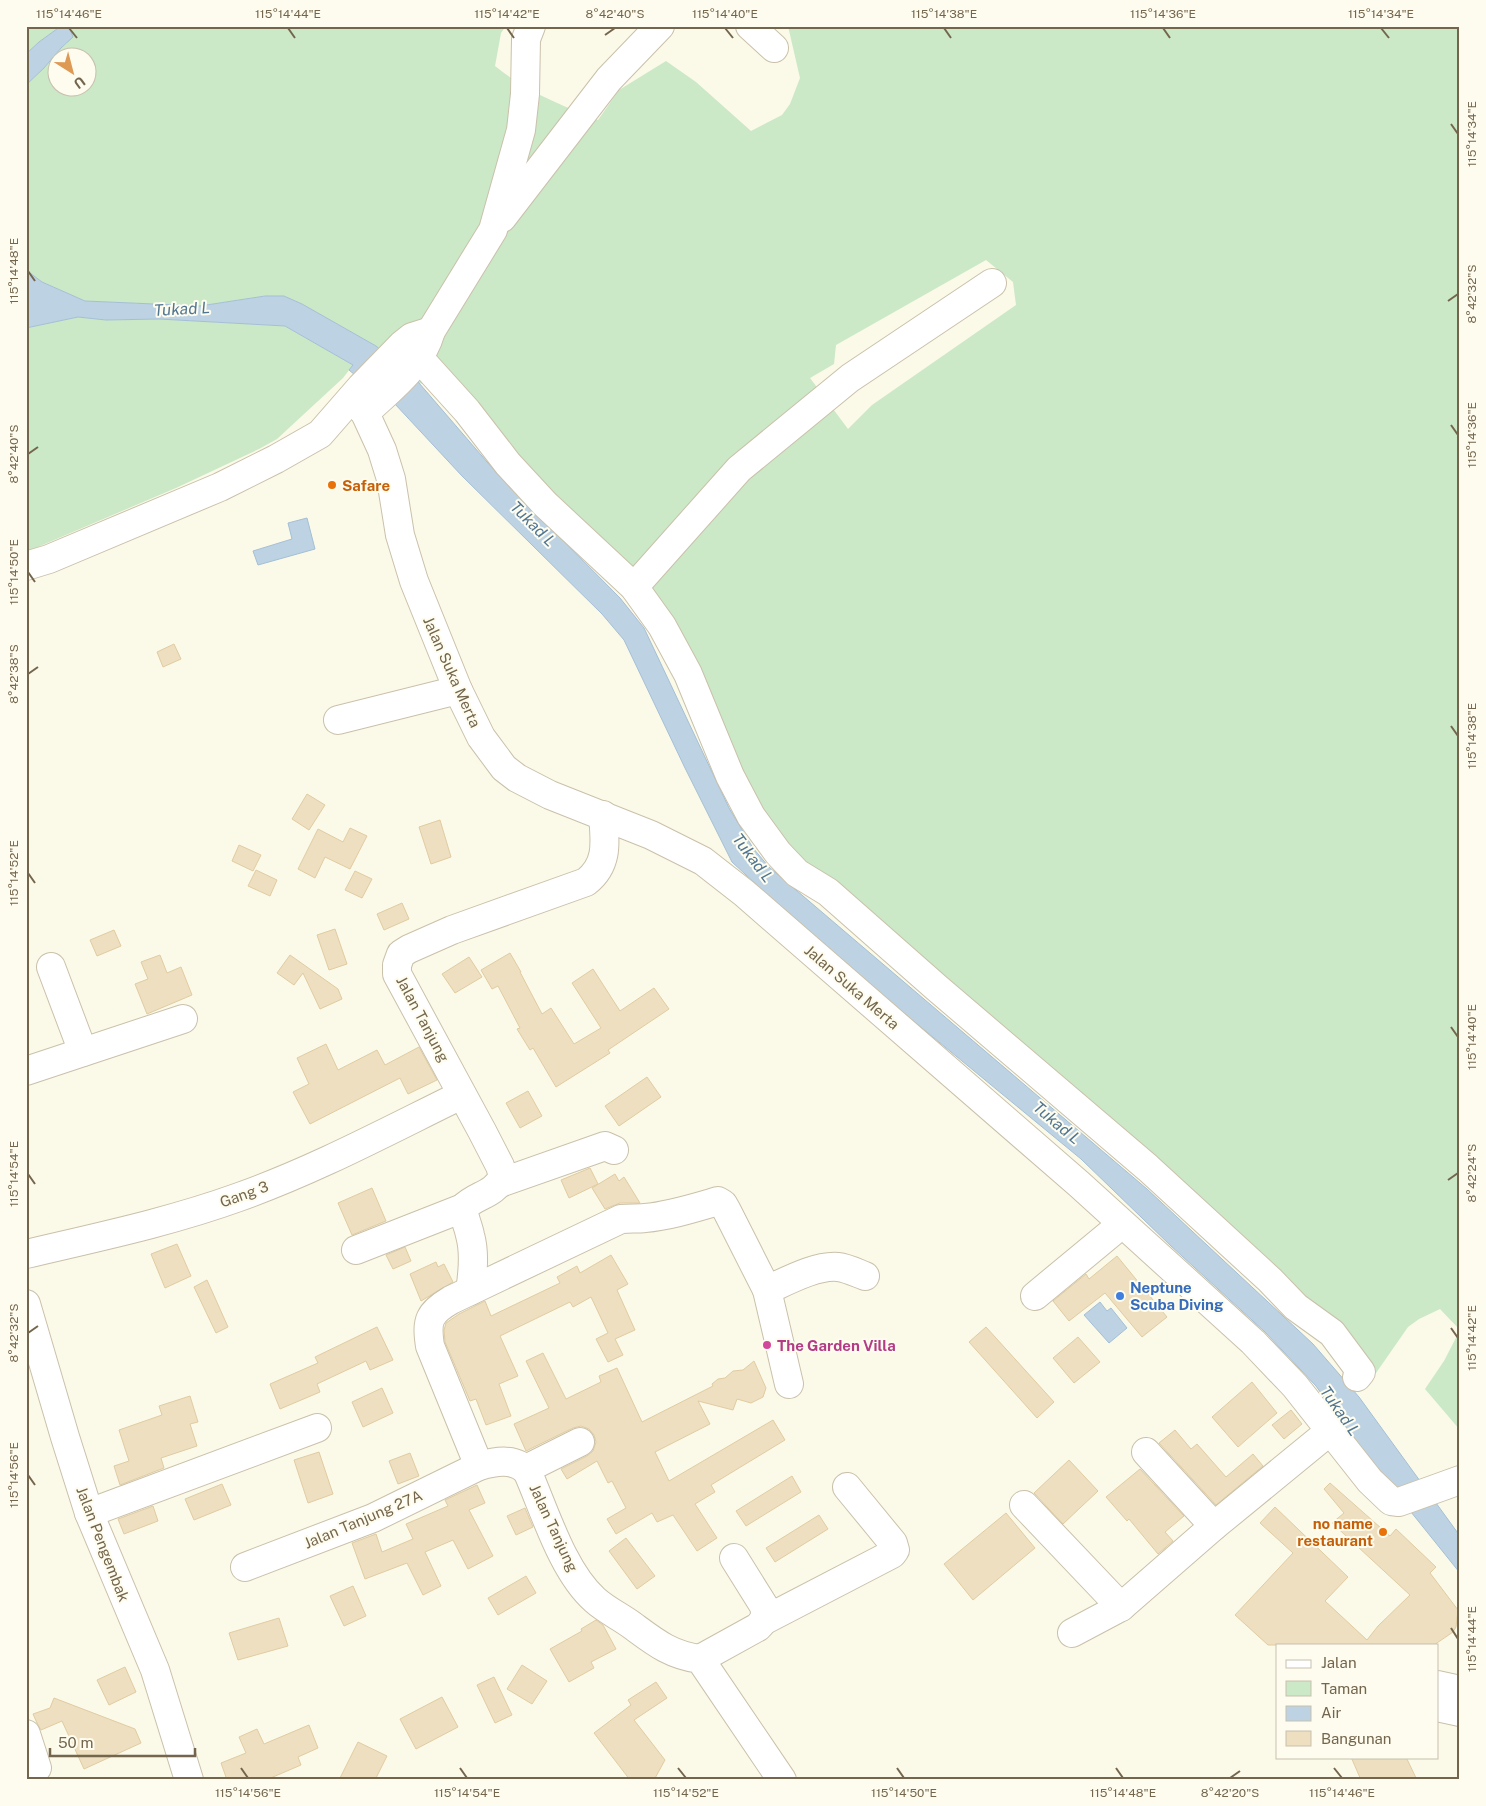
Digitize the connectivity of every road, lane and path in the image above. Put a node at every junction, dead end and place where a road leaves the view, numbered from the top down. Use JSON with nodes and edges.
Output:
{"nodes":[{"id":1,"x":531,"y":26,"type":"edge"},
{"id":2,"x":660,"y":26,"type":"edge"},
{"id":3,"x":750,"y":26,"type":"edge"},
{"id":4,"x":774,"y":48,"type":"dead end"},
{"id":5,"x":494,"y":230,"type":"junction"},
{"id":6,"x":992,"y":283,"type":"dead end"},
{"id":7,"x":409,"y":360,"type":"junction"},
{"id":8,"x":364,"y":400,"type":"junction"},
{"id":9,"x":26,"y":566,"type":"edge"},
{"id":10,"x":634,"y":587,"type":"junction"},
{"id":11,"x":458,"y":690,"type":"junction"},
{"id":12,"x":338,"y":720,"type":"dead end"},
{"id":13,"x":603,"y":815,"type":"junction"},
{"id":14,"x":51,"y":967,"type":"dead end"},
{"id":15,"x":183,"y":1019,"type":"dead end"},
{"id":16,"x":83,"y":1052,"type":"junction"},
{"id":17,"x":26,"y":1071,"type":"edge"},
{"id":18,"x":449,"y":1101,"type":"dead end"},
{"id":19,"x":614,"y":1150,"type":"dead end"},
{"id":20,"x":500,"y":1183,"type":"junction"},
{"id":21,"x":463,"y":1208,"type":"junction"},
{"id":22,"x":1122,"y":1224,"type":"junction"},
{"id":23,"x":356,"y":1250,"type":"dead end"},
{"id":24,"x":26,"y":1254,"type":"edge"},
{"id":25,"x":865,"y":1276,"type":"dead end"},
{"id":26,"x":767,"y":1290,"type":"junction"},
{"id":27,"x":470,"y":1291,"type":"junction"},
{"id":28,"x":1035,"y":1296,"type":"dead end"},
{"id":29,"x":28,"y":1313,"type":"edge"},
{"id":30,"x":1357,"y":1377,"type":"dead end"},
{"id":31,"x":789,"y":1384,"type":"dead end"},
{"id":32,"x":318,"y":1428,"type":"dead end"},
{"id":33,"x":1330,"y":1430,"type":"junction"},
{"id":34,"x":580,"y":1442,"type":"dead end"},
{"id":35,"x":1146,"y":1452,"type":"dead end"},
{"id":36,"x":479,"y":1466,"type":"junction"},
{"id":37,"x":526,"y":1469,"type":"junction"},
{"id":38,"x":1452,"y":1482,"type":"edge"},
{"id":39,"x":847,"y":1487,"type":"dead end"},
{"id":40,"x":1024,"y":1504,"type":"dead end"},
{"id":41,"x":89,"y":1513,"type":"junction"},
{"id":42,"x":1214,"y":1526,"type":"junction"},
{"id":43,"x":734,"y":1558,"type":"dead end"},
{"id":44,"x":246,"y":1567,"type":"dead end"},
{"id":45,"x":1121,"y":1607,"type":"junction"},
{"id":46,"x":764,"y":1622,"type":"junction"},
{"id":47,"x":1072,"y":1633,"type":"dead end"},
{"id":48,"x":700,"y":1659,"type":"junction"},
{"id":49,"x":1438,"y":1685,"type":"edge"},
{"id":50,"x":1460,"y":1690,"type":"edge"},
{"id":51,"x":1438,"y":1707,"type":"edge"},
{"id":52,"x":1460,"y":1712,"type":"edge"},
{"id":53,"x":26,"y":1734,"type":"edge"},
{"id":54,"x":37,"y":1768,"type":"dead end"},
{"id":55,"x":189,"y":1780,"type":"edge"},
{"id":56,"x":782,"y":1780,"type":"edge"}],
"edges":[{"from":1,"to":5,"type":"street"},
{"from":2,"to":5,"type":"street"},
{"from":3,"to":4,"type":"street"},
{"from":5,"to":7,"type":"street"},
{"from":6,"to":10,"type":"street"},
{"from":7,"to":8,"type":"street"},
{"from":7,"to":10,"type":"street"},
{"from":8,"to":9,"type":"street"},
{"from":8,"to":11,"type":"street","name":"Jalan Suka Merta"},
{"from":10,"to":30,"type":"street"},
{"from":11,"to":12,"type":"street"},
{"from":11,"to":13,"type":"street","name":"Jalan Suka Merta"},
{"from":13,"to":20,"type":"street","name":"Jalan Tanjung"},
{"from":13,"to":22,"type":"street","name":"Jalan Suka Merta"},
{"from":14,"to":16,"type":"street"},
{"from":15,"to":16,"type":"street"},
{"from":16,"to":17,"type":"street"},
{"from":18,"to":24,"type":"street","name":"Gang 3"},
{"from":19,"to":20,"type":"street"},
{"from":20,"to":21,"type":"street"},
{"from":21,"to":23,"type":"street"},
{"from":21,"to":27,"type":"street"},
{"from":22,"to":28,"type":"street"},
{"from":22,"to":33,"type":"street","name":"Jalan Suka Merta"},
{"from":25,"to":26,"type":"street"},
{"from":26,"to":27,"type":"street"},
{"from":26,"to":31,"type":"street"},
{"from":27,"to":36,"type":"street"},
{"from":29,"to":41,"type":"street","name":"Jalan Pengembak"},
{"from":32,"to":41,"type":"street"},
{"from":33,"to":38,"type":"street","name":"Jalan Suka Merta"},
{"from":33,"to":42,"type":"street"},
{"from":34,"to":37,"type":"street"},
{"from":35,"to":42,"type":"street"},
{"from":36,"to":37,"type":"street","name":"Jalan Tanjung"},
{"from":36,"to":44,"type":"street","name":"Jalan Tanjung 27A"},
{"from":37,"to":48,"type":"street","name":"Jalan Tanjung"},
{"from":39,"to":46,"type":"street"},
{"from":40,"to":45,"type":"street"},
{"from":41,"to":55,"type":"street","name":"Jalan Pengembak"},
{"from":42,"to":45,"type":"street"},
{"from":43,"to":46,"type":"street"},
{"from":45,"to":47,"type":"street"},
{"from":46,"to":48,"type":"street"},
{"from":48,"to":56,"type":"street"},
{"from":49,"to":50,"type":"street"},
{"from":51,"to":52,"type":"street"},
{"from":53,"to":54,"type":"street"}]}
